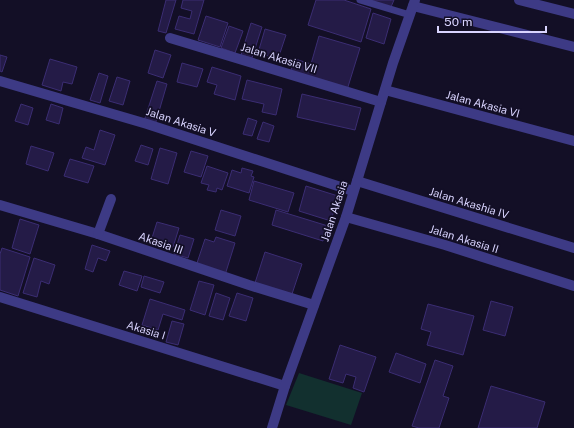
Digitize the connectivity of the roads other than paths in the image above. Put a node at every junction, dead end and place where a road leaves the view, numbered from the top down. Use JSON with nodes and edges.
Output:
{"nodes":[{"id":1,"x":360,"y":0,"type":"edge"},
{"id":2,"x":519,"y":0,"type":"edge"},
{"id":3,"x":541,"y":3,"type":"edge"},
{"id":4,"x":413,"y":7,"type":"edge"},
{"id":5,"x":574,"y":14,"type":"edge"},
{"id":6,"x":170,"y":38,"type":"dead end"},
{"id":7,"x":574,"y":47,"type":"edge"},
{"id":8,"x":0,"y":81,"type":"edge"},
{"id":9,"x":385,"y":90,"type":"junction"},
{"id":10,"x":381,"y":102,"type":"junction"},
{"id":11,"x":574,"y":141,"type":"edge"},
{"id":12,"x":355,"y":186,"type":"junction"},
{"id":13,"x":110,"y":199,"type":"dead end"},
{"id":14,"x":0,"y":205,"type":"edge"},
{"id":15,"x":346,"y":218,"type":"junction"},
{"id":16,"x":98,"y":234,"type":"junction"},
{"id":17,"x":574,"y":248,"type":"edge"},
{"id":18,"x":574,"y":286,"type":"edge"},
{"id":19,"x":0,"y":297,"type":"edge"},
{"id":20,"x":314,"y":305,"type":"junction"},
{"id":21,"x":284,"y":386,"type":"junction"},
{"id":22,"x":272,"y":428,"type":"edge"}],
"edges":[{"from":1,"to":4,"type":"lane"},
{"from":2,"to":3,"type":"street"},
{"from":3,"to":5,"type":"street"},
{"from":4,"to":7,"type":"street"},
{"from":4,"to":9,"type":"street","name":"Jalan Akasia"},
{"from":6,"to":10,"type":"street","name":"Jalan Akasia VII"},
{"from":8,"to":12,"type":"street","name":"Jalan Akasia V"},
{"from":9,"to":10,"type":"street","name":"Jalan Akasia"},
{"from":9,"to":11,"type":"street","name":"Jalan Akasia VI"},
{"from":10,"to":12,"type":"street","name":"Jalan Akasia"},
{"from":12,"to":15,"type":"street","name":"Jalan Akasia"},
{"from":12,"to":17,"type":"street","name":"Jalan Akashia IV"},
{"from":13,"to":16,"type":"street"},
{"from":14,"to":16,"type":"street","name":"Akasia III"},
{"from":15,"to":18,"type":"street","name":"Jalan Akasia II"},
{"from":15,"to":20,"type":"street","name":"Jalan Akasia"},
{"from":16,"to":20,"type":"street","name":"Akasia III"},
{"from":19,"to":21,"type":"street","name":"Akasia I"},
{"from":20,"to":21,"type":"street","name":"Jalan Akasia"},
{"from":21,"to":22,"type":"street","name":"Jalan Akasia"}]}
